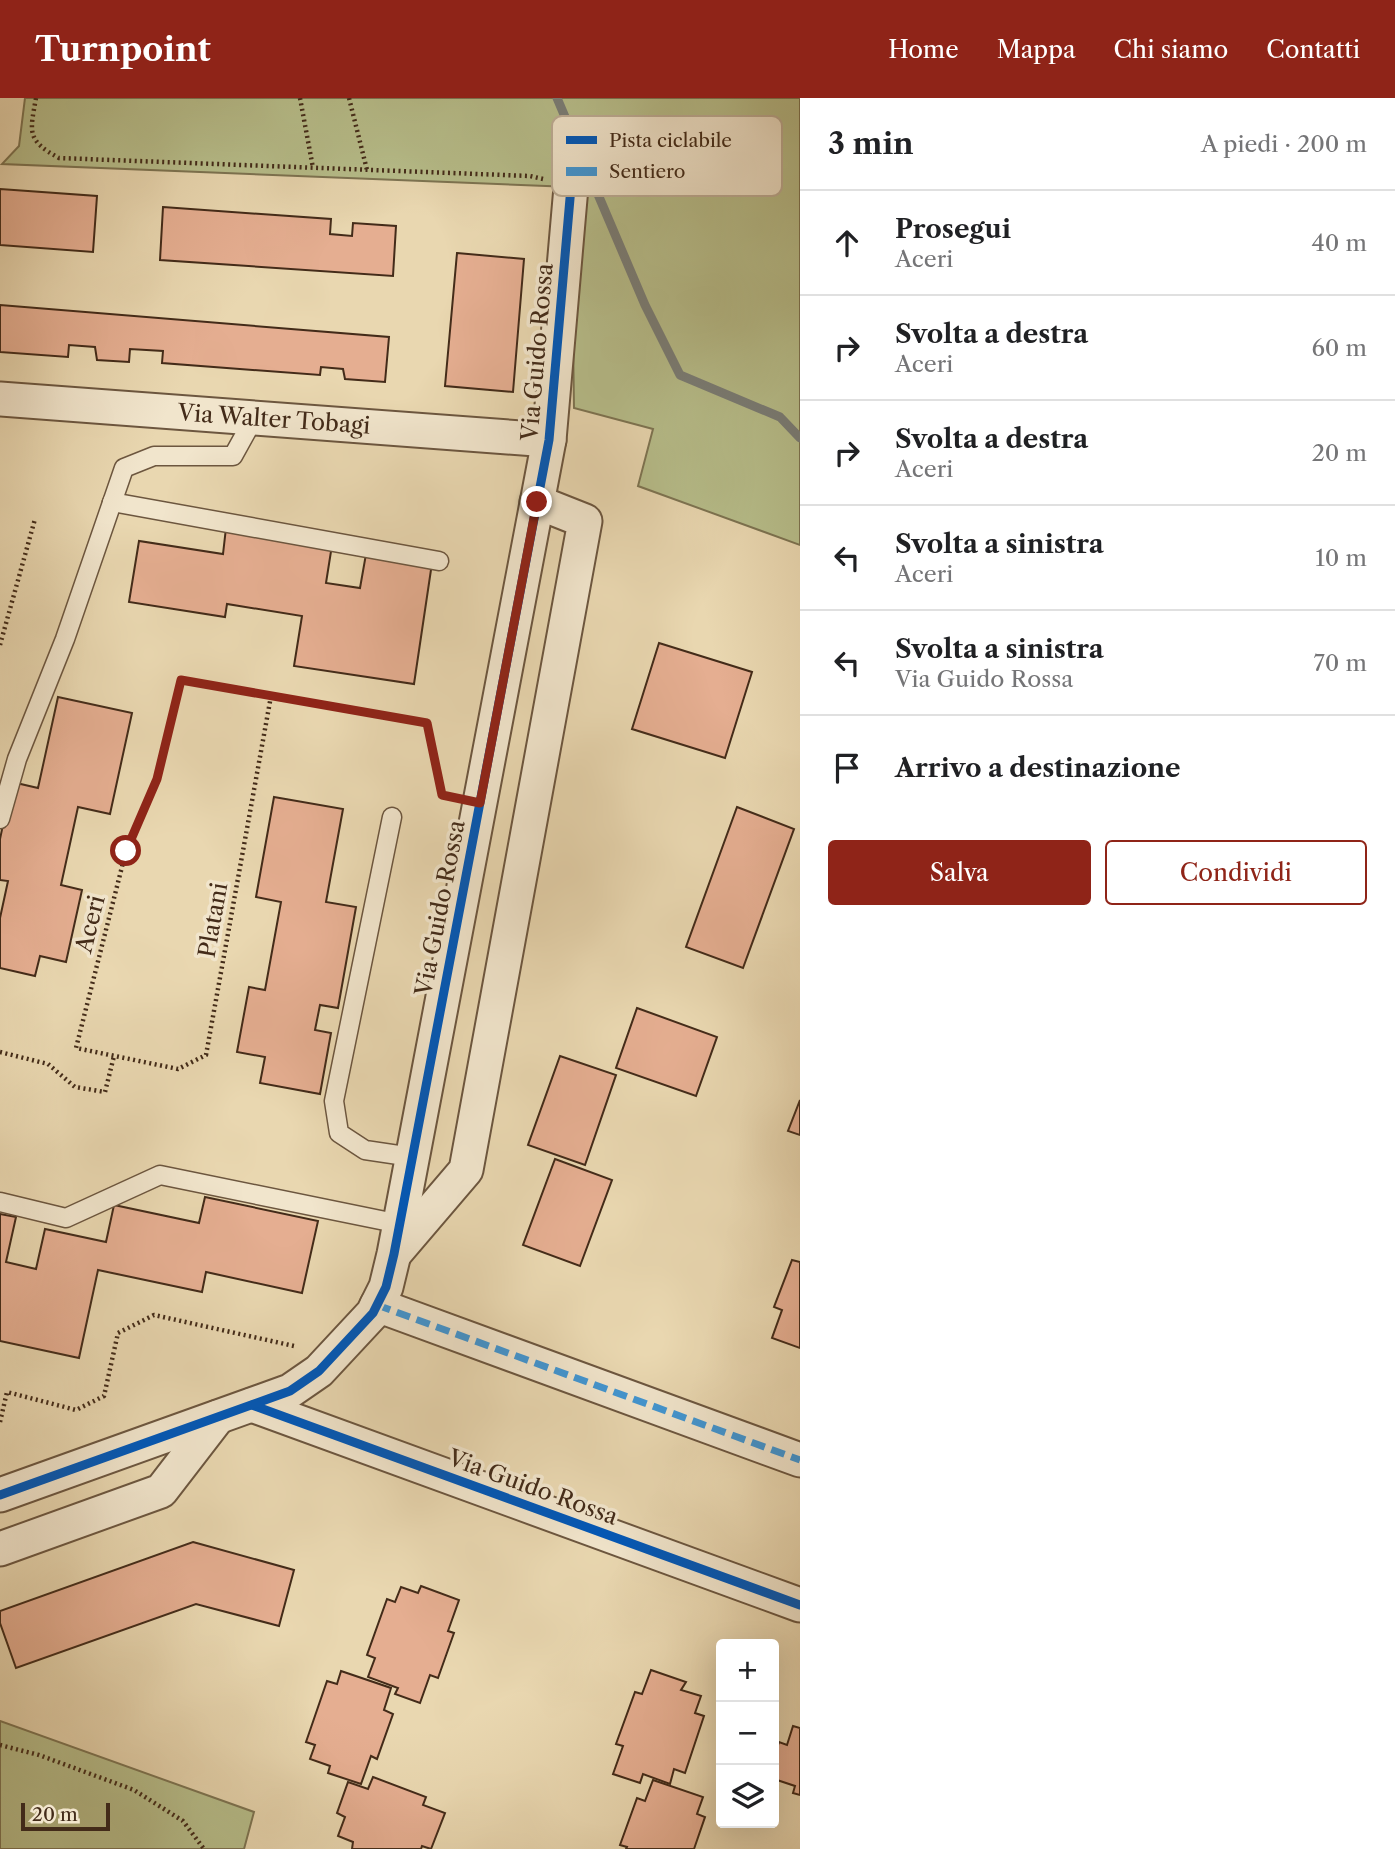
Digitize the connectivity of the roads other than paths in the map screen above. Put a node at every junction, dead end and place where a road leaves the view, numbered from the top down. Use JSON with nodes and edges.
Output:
{"nodes":[{"id":1,"x":570,"y":196,"type":"edge"},
{"id":2,"x":0,"y":399,"type":"edge"},
{"id":3,"x":254,"y":418,"type":"junction"},
{"id":4,"x":549,"y":440,"type":"junction"},
{"id":5,"x":112,"y":502,"type":"junction"},
{"id":6,"x":537,"y":502,"type":"junction"},
{"id":7,"x":439,"y":561,"type":"dead end"},
{"id":8,"x":392,"y":817,"type":"dead end"},
{"id":9,"x":0,"y":819,"type":"edge"},
{"id":10,"x":412,"y":1157,"type":"junction"},
{"id":11,"x":0,"y":1202,"type":"edge"},
{"id":12,"x":397,"y":1239,"type":"junction"},
{"id":13,"x":377,"y":1305,"type":"junction"},
{"id":14,"x":252,"y":1405,"type":"junction"},
{"id":15,"x":218,"y":1417,"type":"junction"},
{"id":16,"x":800,"y":1460,"type":"edge"},
{"id":17,"x":0,"y":1495,"type":"edge"},
{"id":18,"x":0,"y":1549,"type":"edge"},
{"id":19,"x":800,"y":1605,"type":"edge"}],
"edges":[{"from":1,"to":4,"type":"street","name":"Via Guido Rossa"},
{"from":2,"to":3,"type":"street","name":"Via Walter Tobagi"},
{"from":3,"to":4,"type":"street","name":"Via Walter Tobagi"},
{"from":3,"to":5,"type":"lane"},
{"from":4,"to":6,"type":"street","name":"Via Guido Rossa"},
{"from":5,"to":7,"type":"lane"},
{"from":5,"to":9,"type":"lane"},
{"from":6,"to":10,"type":"street","name":"Via Guido Rossa"},
{"from":6,"to":12,"type":"street","name":"Via Guido Rossa"},
{"from":8,"to":10,"type":"lane"},
{"from":10,"to":12,"type":"street","name":"Via Guido Rossa"},
{"from":11,"to":12,"type":"lane"},
{"from":12,"to":13,"type":"street","name":"Via Guido Rossa"},
{"from":13,"to":14,"type":"street","name":"Via Guido Rossa"},
{"from":13,"to":16,"type":"street"},
{"from":14,"to":15,"type":"street","name":"Via Guido Rossa"},
{"from":14,"to":19,"type":"street","name":"Via Guido Rossa"},
{"from":15,"to":17,"type":"street","name":"Via Guido Rossa"},
{"from":15,"to":18,"type":"street"}]}
